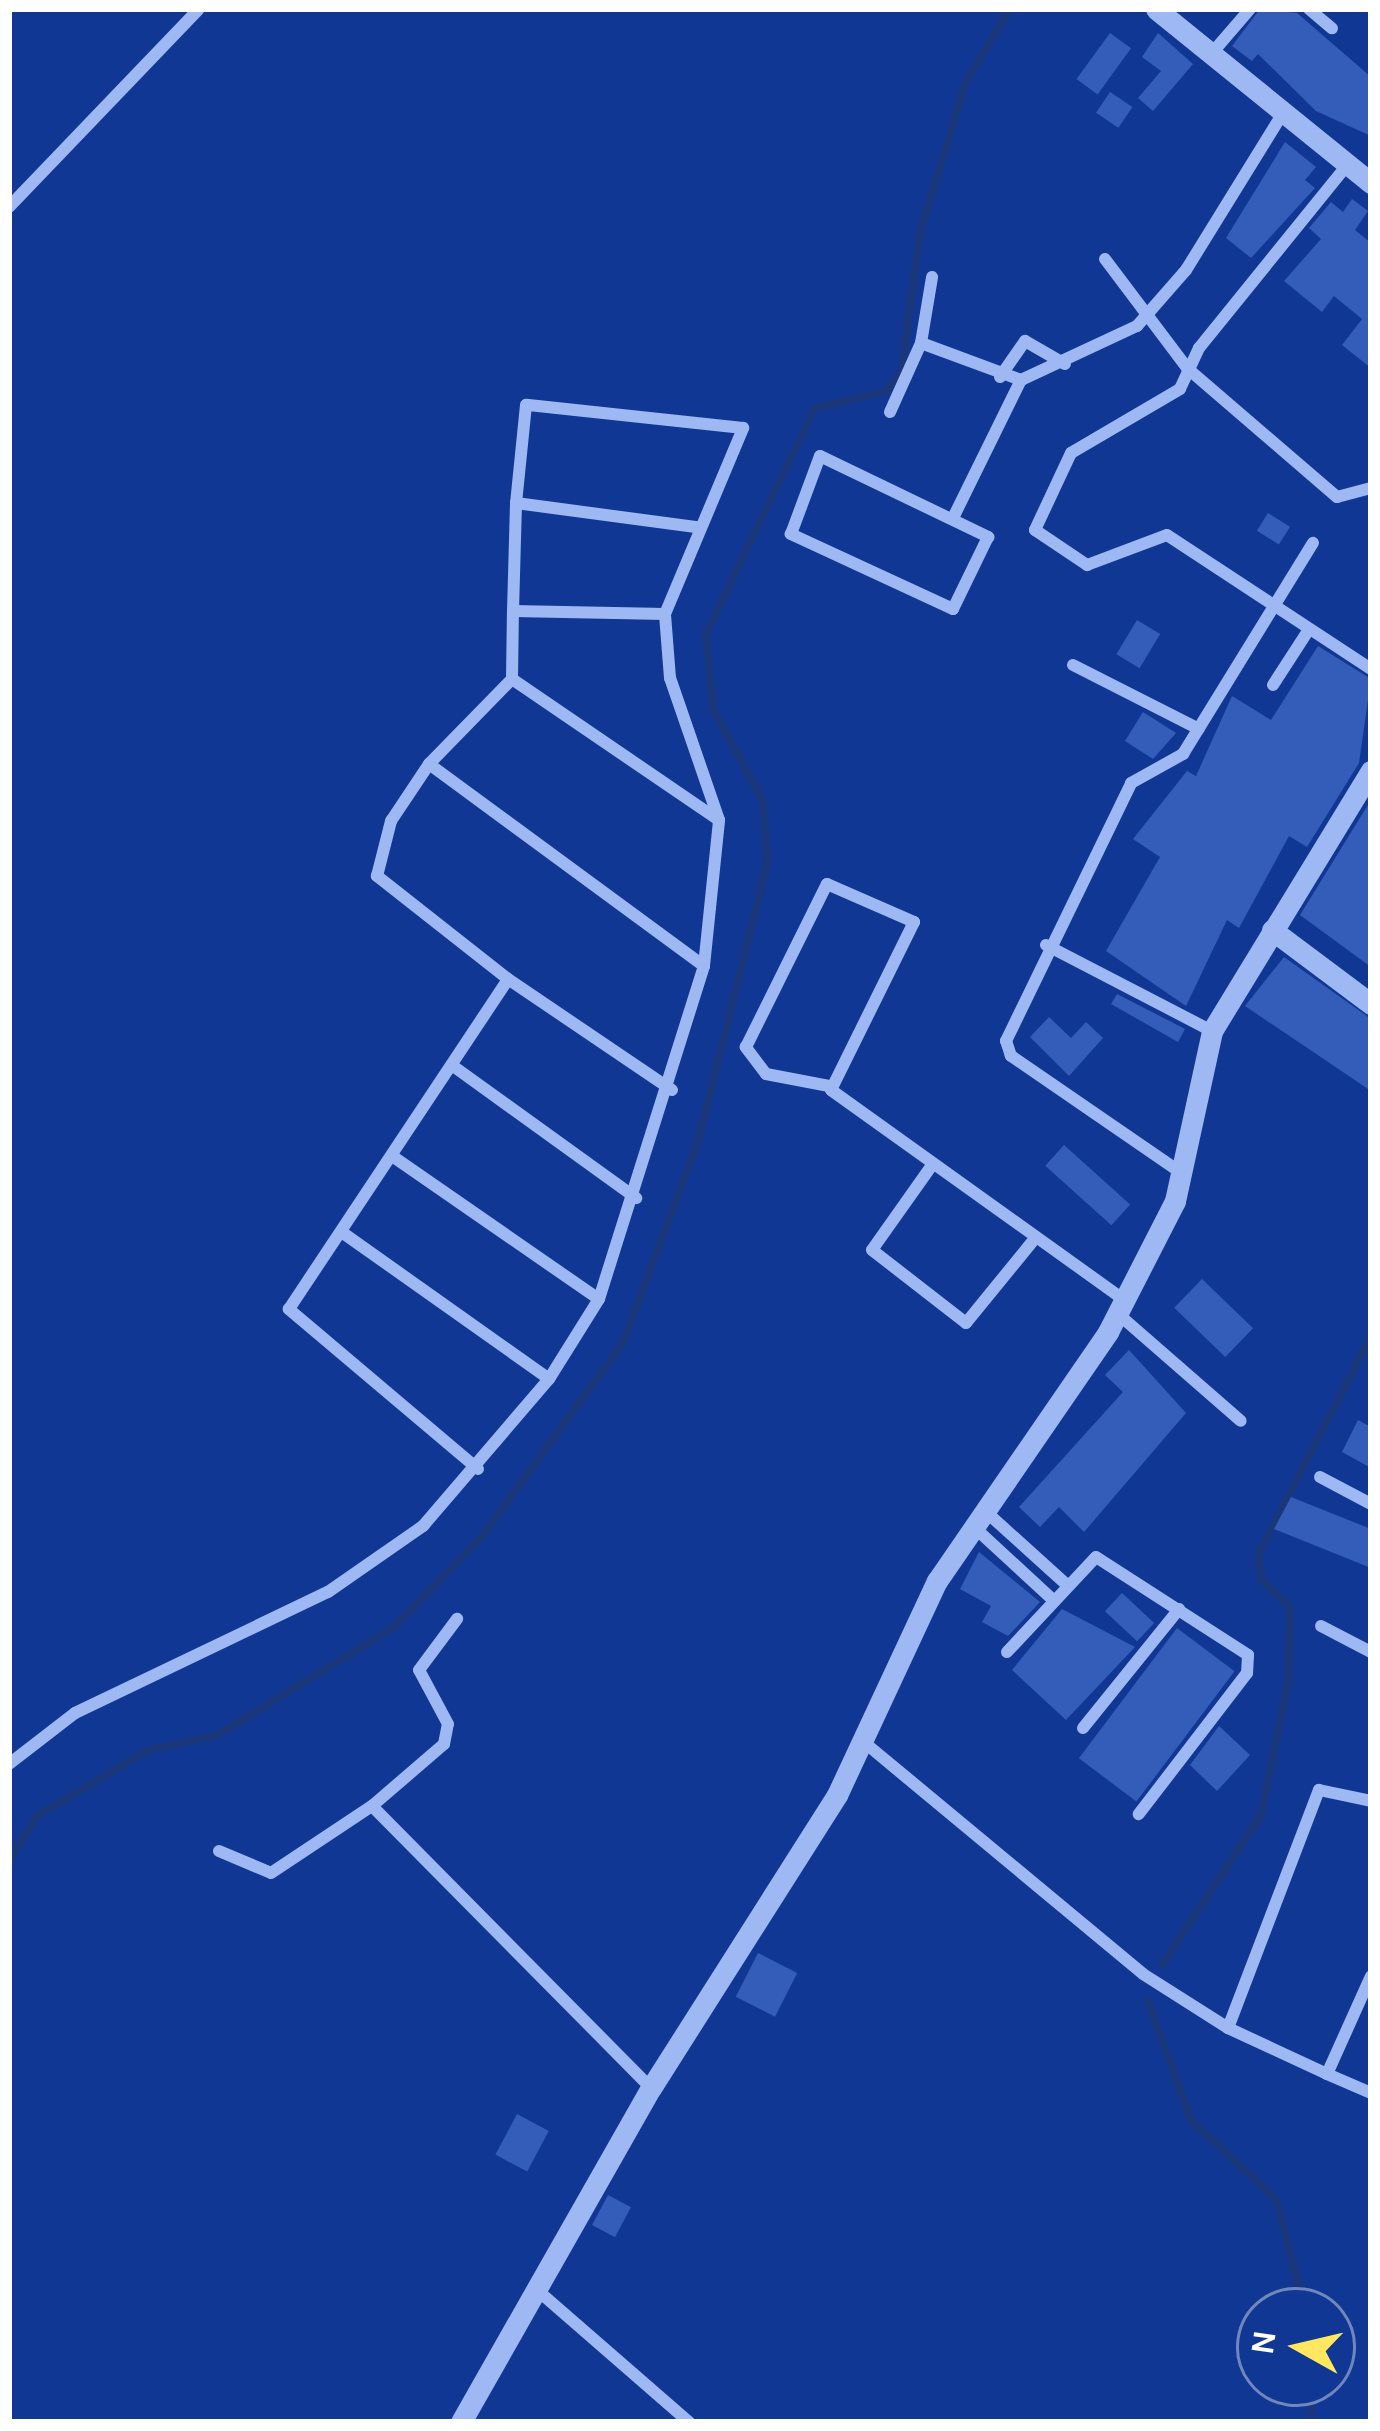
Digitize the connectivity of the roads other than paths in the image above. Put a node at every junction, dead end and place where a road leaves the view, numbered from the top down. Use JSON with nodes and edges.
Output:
{"nodes":[{"id":1,"x":199,"y":9,"type":"edge"},
{"id":2,"x":1156,"y":9,"type":"edge"},
{"id":3,"x":1250,"y":9,"type":"edge"},
{"id":4,"x":1309,"y":9,"type":"edge"},
{"id":5,"x":1332,"y":28,"type":"dead end"},
{"id":6,"x":1212,"y":53,"type":"junction"},
{"id":7,"x":1283,"y":113,"type":"junction"},
{"id":8,"x":1348,"y":164,"type":"junction"},
{"id":9,"x":1371,"y":182,"type":"edge"},
{"id":10,"x":9,"y":207,"type":"edge"},
{"id":11,"x":1106,"y":260,"type":"dead end"},
{"id":12,"x":932,"y":277,"type":"dead end"},
{"id":13,"x":1151,"y":310,"type":"junction"},
{"id":14,"x":921,"y":344,"type":"junction"},
{"id":15,"x":1065,"y":364,"type":"junction"},
{"id":16,"x":1187,"y":368,"type":"junction"},
{"id":17,"x":1000,"y":377,"type":"junction"},
{"id":18,"x":1022,"y":380,"type":"junction"},
{"id":19,"x":890,"y":412,"type":"dead end"},
{"id":20,"x":1371,"y":488,"type":"edge"},
{"id":21,"x":516,"y":503,"type":"junction"},
{"id":22,"x":953,"y":516,"type":"junction"},
{"id":23,"x":697,"y":527,"type":"junction"},
{"id":24,"x":1313,"y":543,"type":"dead end"},
{"id":25,"x":1271,"y":608,"type":"junction"},
{"id":26,"x":513,"y":611,"type":"junction"},
{"id":27,"x":664,"y":614,"type":"junction"},
{"id":28,"x":1308,"y":631,"type":"junction"},
{"id":29,"x":1073,"y":665,"type":"dead end"},
{"id":30,"x":1371,"y":669,"type":"edge"},
{"id":31,"x":512,"y":679,"type":"junction"},
{"id":32,"x":1274,"y":685,"type":"dead end"},
{"id":33,"x":1199,"y":729,"type":"junction"},
{"id":34,"x":429,"y":764,"type":"junction"},
{"id":35,"x":1371,"y":771,"type":"edge"},
{"id":36,"x":718,"y":820,"type":"junction"},
{"id":37,"x":1272,"y":930,"type":"junction"},
{"id":38,"x":1046,"y":946,"type":"junction"},
{"id":39,"x":704,"y":966,"type":"junction"},
{"id":40,"x":508,"y":979,"type":"junction"},
{"id":41,"x":1371,"y":1004,"type":"edge"},
{"id":42,"x":1212,"y":1031,"type":"junction"},
{"id":43,"x":453,"y":1066,"type":"junction"},
{"id":44,"x":672,"y":1090,"type":"junction"},
{"id":45,"x":827,"y":1090,"type":"junction"},
{"id":46,"x":395,"y":1158,"type":"junction"},
{"id":47,"x":930,"y":1168,"type":"junction"},
{"id":48,"x":1184,"y":1174,"type":"junction"},
{"id":49,"x":635,"y":1198,"type":"junction"},
{"id":50,"x":344,"y":1233,"type":"junction"},
{"id":51,"x":1032,"y":1242,"type":"junction"},
{"id":52,"x":599,"y":1299,"type":"junction"},
{"id":53,"x":1121,"y":1307,"type":"junction"},
{"id":54,"x":549,"y":1379,"type":"junction"},
{"id":55,"x":1241,"y":1421,"type":"dead end"},
{"id":56,"x":478,"y":1469,"type":"junction"},
{"id":57,"x":1320,"y":1477,"type":"dead end"},
{"id":58,"x":1371,"y":1504,"type":"edge"},
{"id":59,"x":977,"y":1517,"type":"junction"},
{"id":60,"x":1066,"y":1584,"type":"junction"},
{"id":61,"x":1052,"y":1599,"type":"junction"},
{"id":62,"x":1179,"y":1609,"type":"junction"},
{"id":63,"x":458,"y":1619,"type":"dead end"},
{"id":64,"x":1321,"y":1626,"type":"dead end"},
{"id":65,"x":1007,"y":1652,"type":"dead end"},
{"id":66,"x":1371,"y":1652,"type":"edge"},
{"id":67,"x":1083,"y":1728,"type":"dead end"},
{"id":68,"x":865,"y":1743,"type":"junction"},
{"id":69,"x":9,"y":1764,"type":"edge"},
{"id":70,"x":1371,"y":1801,"type":"edge"},
{"id":71,"x":372,"y":1807,"type":"junction"},
{"id":72,"x":1139,"y":1814,"type":"dead end"},
{"id":73,"x":219,"y":1851,"type":"dead end"},
{"id":74,"x":1371,"y":1976,"type":"edge"},
{"id":75,"x":1228,"y":2028,"type":"junction"},
{"id":76,"x":1327,"y":2074,"type":"junction"},
{"id":77,"x":651,"y":2088,"type":"junction"},
{"id":78,"x":1371,"y":2092,"type":"edge"},
{"id":79,"x":536,"y":2289,"type":"junction"},
{"id":80,"x":461,"y":2422,"type":"edge"},
{"id":81,"x":689,"y":2422,"type":"edge"}],
"edges":[{"from":1,"to":10,"type":"street"},
{"from":2,"to":6,"type":"street"},
{"from":3,"to":6,"type":"street"},
{"from":4,"to":5,"type":"street"},
{"from":6,"to":7,"type":"street"},
{"from":7,"to":8,"type":"street"},
{"from":7,"to":13,"type":"street"},
{"from":8,"to":9,"type":"street"},
{"from":8,"to":16,"type":"street"},
{"from":11,"to":13,"type":"street"},
{"from":12,"to":14,"type":"street"},
{"from":13,"to":15,"type":"street"},
{"from":13,"to":16,"type":"street"},
{"from":14,"to":17,"type":"street"},
{"from":14,"to":19,"type":"street"},
{"from":15,"to":17,"type":"street"},
{"from":15,"to":18,"type":"street"},
{"from":16,"to":20,"type":"street"},
{"from":16,"to":25,"type":"street"},
{"from":17,"to":18,"type":"street"},
{"from":18,"to":22,"type":"street"},
{"from":21,"to":23,"type":"street"},
{"from":21,"to":23,"type":"street"},
{"from":21,"to":26,"type":"street"},
{"from":22,"to":22,"type":"street"},
{"from":23,"to":27,"type":"street"},
{"from":24,"to":25,"type":"street"},
{"from":25,"to":28,"type":"street"},
{"from":25,"to":33,"type":"street"},
{"from":26,"to":27,"type":"street"},
{"from":26,"to":31,"type":"street"},
{"from":27,"to":36,"type":"street"},
{"from":28,"to":30,"type":"street"},
{"from":28,"to":32,"type":"street"},
{"from":29,"to":33,"type":"street"},
{"from":31,"to":34,"type":"street"},
{"from":31,"to":36,"type":"street"},
{"from":33,"to":38,"type":"street"},
{"from":34,"to":39,"type":"street"},
{"from":34,"to":40,"type":"street"},
{"from":35,"to":37,"type":"street"},
{"from":36,"to":39,"type":"street"},
{"from":37,"to":41,"type":"street"},
{"from":37,"to":42,"type":"street"},
{"from":38,"to":42,"type":"street"},
{"from":38,"to":48,"type":"street"},
{"from":39,"to":44,"type":"street"},
{"from":40,"to":43,"type":"street"},
{"from":40,"to":44,"type":"street"},
{"from":42,"to":48,"type":"street"},
{"from":43,"to":46,"type":"street"},
{"from":43,"to":49,"type":"street"},
{"from":44,"to":49,"type":"street"},
{"from":45,"to":45,"type":"street"},
{"from":45,"to":47,"type":"street"},
{"from":45,"to":53,"type":"street"},
{"from":46,"to":50,"type":"street"},
{"from":46,"to":52,"type":"street"},
{"from":47,"to":51,"type":"street"},
{"from":47,"to":51,"type":"street"},
{"from":48,"to":53,"type":"street"},
{"from":49,"to":52,"type":"street"},
{"from":50,"to":54,"type":"street"},
{"from":50,"to":56,"type":"street"},
{"from":51,"to":53,"type":"street"},
{"from":52,"to":54,"type":"street"},
{"from":53,"to":55,"type":"street"},
{"from":53,"to":59,"type":"street"},
{"from":54,"to":56,"type":"street"},
{"from":56,"to":69,"type":"street"},
{"from":57,"to":58,"type":"street"},
{"from":59,"to":60,"type":"street"},
{"from":59,"to":61,"type":"street"},
{"from":59,"to":68,"type":"street"},
{"from":60,"to":61,"type":"street"},
{"from":60,"to":62,"type":"street"},
{"from":61,"to":65,"type":"street"},
{"from":62,"to":67,"type":"street"},
{"from":62,"to":72,"type":"street"},
{"from":63,"to":71,"type":"street"},
{"from":64,"to":66,"type":"street"},
{"from":68,"to":75,"type":"street"},
{"from":68,"to":77,"type":"street"},
{"from":70,"to":75,"type":"street"},
{"from":71,"to":73,"type":"street"},
{"from":71,"to":77,"type":"street"},
{"from":74,"to":76,"type":"street"},
{"from":75,"to":76,"type":"street"},
{"from":76,"to":78,"type":"street"},
{"from":77,"to":79,"type":"street"},
{"from":79,"to":80,"type":"street"},
{"from":79,"to":81,"type":"street"}]}
